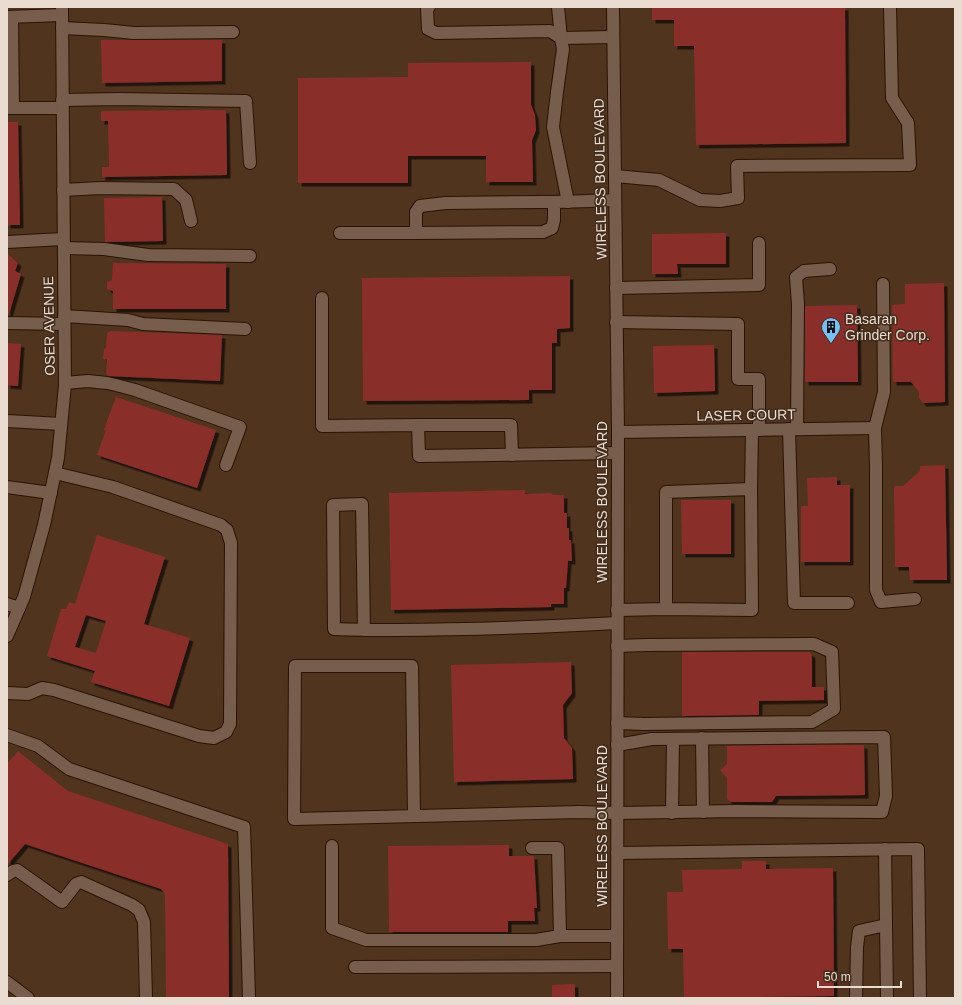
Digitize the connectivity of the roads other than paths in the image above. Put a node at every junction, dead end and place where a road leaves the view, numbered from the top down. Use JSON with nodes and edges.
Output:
{"nodes":[{"id":1,"x":429,"y":7,"type":"edge"},
{"id":2,"x":558,"y":7,"type":"edge"},
{"id":3,"x":613,"y":7,"type":"edge"},
{"id":4,"x":890,"y":7,"type":"edge"},
{"id":5,"x":62,"y":11,"type":"edge"},
{"id":6,"x":10,"y":17,"type":"edge"},
{"id":7,"x":62,"y":28,"type":"junction"},
{"id":8,"x":233,"y":32,"type":"dead end"},
{"id":9,"x":613,"y":37,"type":"junction"},
{"id":10,"x":561,"y":38,"type":"junction"},
{"id":11,"x":10,"y":48,"type":"edge"},
{"id":12,"x":10,"y":77,"type":"edge"},
{"id":13,"x":62,"y":104,"type":"junction"},
{"id":14,"x":10,"y":108,"type":"edge"},
{"id":15,"x":250,"y":163,"type":"dead end"},
{"id":16,"x":615,"y":176,"type":"junction"},
{"id":17,"x":63,"y":190,"type":"junction"},
{"id":18,"x":615,"y":200,"type":"junction"},
{"id":19,"x":554,"y":202,"type":"junction"},
{"id":20,"x":568,"y":202,"type":"junction"},
{"id":21,"x":191,"y":221,"type":"dead end"},
{"id":22,"x":340,"y":233,"type":"dead end"},
{"id":23,"x":416,"y":233,"type":"junction"},
{"id":24,"x":7,"y":242,"type":"edge"},
{"id":25,"x":759,"y":243,"type":"dead end"},
{"id":26,"x":64,"y":244,"type":"junction"},
{"id":27,"x":250,"y":256,"type":"dead end"},
{"id":28,"x":830,"y":269,"type":"dead end"},
{"id":29,"x":883,"y":284,"type":"dead end"},
{"id":30,"x":616,"y":288,"type":"junction"},
{"id":31,"x":322,"y":298,"type":"dead end"},
{"id":32,"x":64,"y":320,"type":"junction"},
{"id":33,"x":616,"y":322,"type":"junction"},
{"id":34,"x":7,"y":323,"type":"edge"},
{"id":35,"x":245,"y":329,"type":"dead end"},
{"id":36,"x":65,"y":383,"type":"junction"},
{"id":37,"x":7,"y":421,"type":"edge"},
{"id":38,"x":61,"y":424,"type":"junction"},
{"id":39,"x":418,"y":425,"type":"junction"},
{"id":40,"x":875,"y":428,"type":"junction"},
{"id":41,"x":793,"y":429,"type":"junction"},
{"id":42,"x":755,"y":430,"type":"junction"},
{"id":43,"x":618,"y":432,"type":"junction"},
{"id":44,"x":618,"y":453,"type":"junction"},
{"id":45,"x":512,"y":455,"type":"junction"},
{"id":46,"x":226,"y":464,"type":"dead end"},
{"id":47,"x":55,"y":473,"type":"junction"},
{"id":48,"x":7,"y":487,"type":"edge"},
{"id":49,"x":751,"y":488,"type":"junction"},
{"id":50,"x":51,"y":493,"type":"junction"},
{"id":51,"x":915,"y":598,"type":"dead end"},
{"id":52,"x":848,"y":603,"type":"dead end"},
{"id":53,"x":7,"y":604,"type":"edge"},
{"id":54,"x":19,"y":608,"type":"junction"},
{"id":55,"x":666,"y":609,"type":"junction"},
{"id":56,"x":617,"y":610,"type":"junction"},
{"id":57,"x":617,"y":623,"type":"junction"},
{"id":58,"x":364,"y":630,"type":"junction"},
{"id":59,"x":7,"y":636,"type":"edge"},
{"id":60,"x":617,"y":646,"type":"junction"},
{"id":61,"x":7,"y":693,"type":"edge"},
{"id":62,"x":617,"y":723,"type":"junction"},
{"id":63,"x":7,"y":735,"type":"edge"},
{"id":64,"x":702,"y":738,"type":"junction"},
{"id":65,"x":673,"y":739,"type":"junction"},
{"id":66,"x":617,"y":745,"type":"junction"},
{"id":67,"x":703,"y":812,"type":"junction"},
{"id":68,"x":672,"y":813,"type":"junction"},
{"id":69,"x":617,"y":814,"type":"junction"},
{"id":70,"x":414,"y":816,"type":"junction"},
{"id":71,"x":332,"y":846,"type":"dead end"},
{"id":72,"x":532,"y":848,"type":"dead end"},
{"id":73,"x":885,"y":849,"type":"junction"},
{"id":74,"x":617,"y":853,"type":"junction"},
{"id":75,"x":7,"y":875,"type":"edge"},
{"id":76,"x":886,"y":925,"type":"junction"},
{"id":77,"x":560,"y":936,"type":"junction"},
{"id":78,"x":617,"y":936,"type":"junction"},
{"id":79,"x":617,"y":966,"type":"junction"},
{"id":80,"x":355,"y":967,"type":"dead end"},
{"id":81,"x":7,"y":982,"type":"edge"},
{"id":82,"x":28,"y":998,"type":"edge"},
{"id":83,"x":146,"y":998,"type":"edge"},
{"id":84,"x":249,"y":998,"type":"edge"},
{"id":85,"x":617,"y":998,"type":"edge"},
{"id":86,"x":856,"y":998,"type":"edge"},
{"id":87,"x":887,"y":998,"type":"edge"},
{"id":88,"x":920,"y":998,"type":"edge"}],
"edges":[{"from":1,"to":10,"type":"street"},
{"from":2,"to":10,"type":"street"},
{"from":3,"to":9,"type":"street","name":"WIRELESS BOULEVARD"},
{"from":4,"to":16,"type":"street"},
{"from":5,"to":6,"type":"street"},
{"from":5,"to":7,"type":"street","name":"OSER AVENUE"},
{"from":6,"to":11,"type":"street"},
{"from":7,"to":8,"type":"street"},
{"from":7,"to":13,"type":"street","name":"OSER AVENUE"},
{"from":9,"to":10,"type":"street"},
{"from":9,"to":16,"type":"street","name":"WIRELESS BOULEVARD"},
{"from":10,"to":20,"type":"street"},
{"from":11,"to":12,"type":"street"},
{"from":12,"to":14,"type":"street"},
{"from":13,"to":14,"type":"street"},
{"from":13,"to":15,"type":"street"},
{"from":13,"to":17,"type":"street","name":"OSER AVENUE"},
{"from":16,"to":18,"type":"street","name":"WIRELESS BOULEVARD"},
{"from":17,"to":21,"type":"street"},
{"from":17,"to":26,"type":"street","name":"OSER AVENUE"},
{"from":18,"to":20,"type":"street"},
{"from":18,"to":30,"type":"street","name":"WIRELESS BOULEVARD"},
{"from":19,"to":20,"type":"street"},
{"from":19,"to":23,"type":"street"},
{"from":19,"to":23,"type":"street"},
{"from":22,"to":23,"type":"street"},
{"from":24,"to":26,"type":"street"},
{"from":25,"to":30,"type":"street"},
{"from":26,"to":27,"type":"street"},
{"from":26,"to":32,"type":"street","name":"OSER AVENUE"},
{"from":28,"to":41,"type":"street"},
{"from":29,"to":40,"type":"street"},
{"from":30,"to":33,"type":"street","name":"WIRELESS BOULEVARD"},
{"from":31,"to":39,"type":"street"},
{"from":32,"to":34,"type":"street"},
{"from":32,"to":35,"type":"street"},
{"from":32,"to":36,"type":"street","name":"OSER AVENUE"},
{"from":33,"to":42,"type":"street"},
{"from":33,"to":43,"type":"street","name":"WIRELESS BOULEVARD"},
{"from":36,"to":38,"type":"street","name":"OSER AVENUE"},
{"from":36,"to":46,"type":"street"},
{"from":37,"to":38,"type":"street"},
{"from":38,"to":47,"type":"street","name":"OSER AVENUE"},
{"from":39,"to":45,"type":"street"},
{"from":39,"to":45,"type":"street"},
{"from":40,"to":41,"type":"street","name":"LASER COURT"},
{"from":40,"to":51,"type":"street"},
{"from":41,"to":42,"type":"street","name":"LASER COURT"},
{"from":41,"to":52,"type":"street"},
{"from":42,"to":43,"type":"street","name":"LASER COURT"},
{"from":42,"to":49,"type":"street"},
{"from":43,"to":44,"type":"street","name":"WIRELESS BOULEVARD"},
{"from":44,"to":45,"type":"street"},
{"from":44,"to":56,"type":"street","name":"WIRELESS BOULEVARD"},
{"from":47,"to":50,"type":"street","name":"OSER AVENUE"},
{"from":47,"to":61,"type":"street"},
{"from":48,"to":50,"type":"street"},
{"from":49,"to":55,"type":"street"},
{"from":49,"to":55,"type":"street"},
{"from":50,"to":54,"type":"street","name":"OSER AVENUE"},
{"from":53,"to":54,"type":"street"},
{"from":54,"to":59,"type":"street","name":"OSER AVENUE"},
{"from":55,"to":56,"type":"street"},
{"from":56,"to":57,"type":"street","name":"WIRELESS BOULEVARD"},
{"from":57,"to":58,"type":"street"},
{"from":57,"to":60,"type":"street","name":"WIRELESS BOULEVARD"},
{"from":58,"to":58,"type":"street"},
{"from":60,"to":62,"type":"street","name":"WIRELESS BOULEVARD"},
{"from":60,"to":62,"type":"street"},
{"from":62,"to":66,"type":"street","name":"WIRELESS BOULEVARD"},
{"from":63,"to":84,"type":"street"},
{"from":64,"to":65,"type":"street"},
{"from":64,"to":67,"type":"street"},
{"from":64,"to":67,"type":"street"},
{"from":65,"to":66,"type":"street"},
{"from":65,"to":68,"type":"street"},
{"from":66,"to":69,"type":"street","name":"WIRELESS BOULEVARD"},
{"from":67,"to":68,"type":"street"},
{"from":68,"to":69,"type":"street"},
{"from":69,"to":70,"type":"street"},
{"from":69,"to":74,"type":"street","name":"WIRELESS BOULEVARD"},
{"from":70,"to":70,"type":"street"},
{"from":71,"to":77,"type":"street"},
{"from":72,"to":77,"type":"street"},
{"from":73,"to":74,"type":"street"},
{"from":73,"to":76,"type":"street"},
{"from":73,"to":88,"type":"street"},
{"from":74,"to":78,"type":"street","name":"WIRELESS BOULEVARD"},
{"from":75,"to":83,"type":"street"},
{"from":76,"to":86,"type":"street"},
{"from":76,"to":87,"type":"street"},
{"from":77,"to":78,"type":"street"},
{"from":78,"to":79,"type":"street","name":"WIRELESS BOULEVARD"},
{"from":79,"to":80,"type":"street"},
{"from":79,"to":85,"type":"street","name":"WIRELESS BOULEVARD"},
{"from":81,"to":82,"type":"street"}]}
